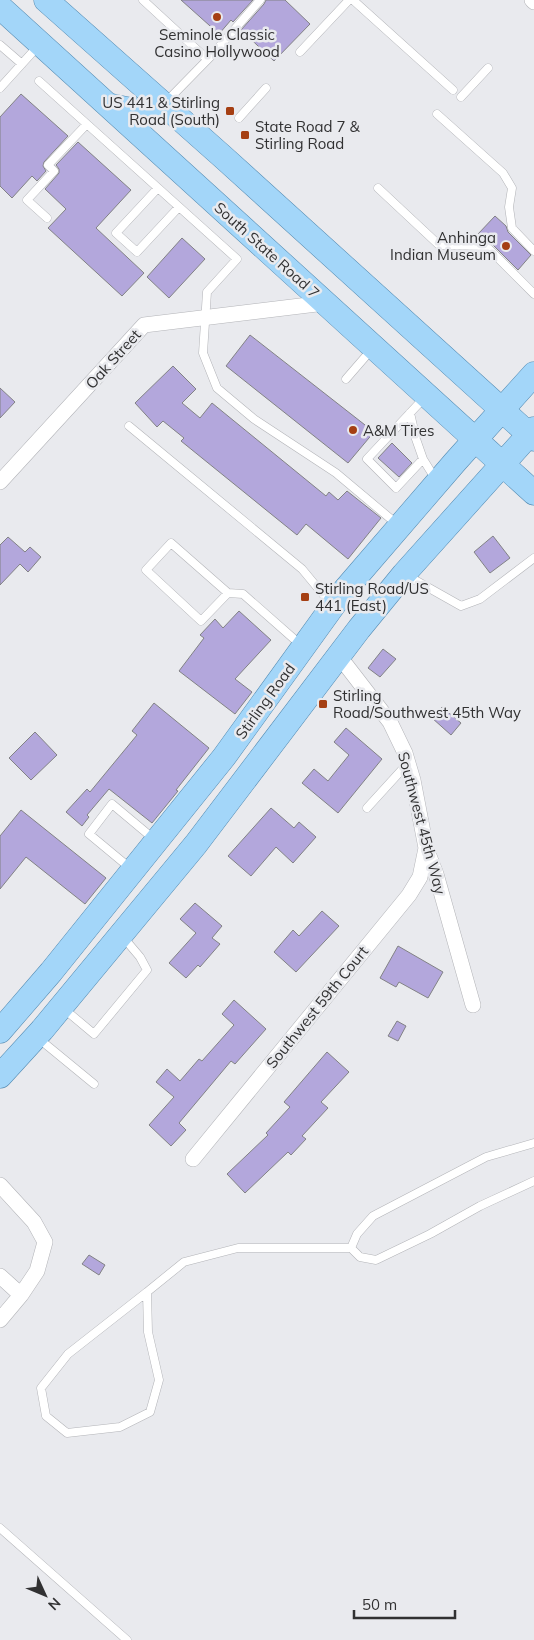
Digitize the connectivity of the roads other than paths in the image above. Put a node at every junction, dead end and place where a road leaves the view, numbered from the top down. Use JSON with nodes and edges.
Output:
{"nodes":[{"id":1,"x":46,"y":0,"type":"edge"},
{"id":2,"x":143,"y":0,"type":"edge"},
{"id":3,"x":260,"y":0,"type":"edge"},
{"id":4,"x":349,"y":0,"type":"edge"},
{"id":5,"x":353,"y":0,"type":"edge"},
{"id":6,"x":0,"y":7,"type":"edge"},
{"id":7,"x":40,"y":44,"type":"junction"},
{"id":8,"x":0,"y":45,"type":"edge"},
{"id":9,"x":300,"y":52,"type":"dead end"},
{"id":10,"x":207,"y":59,"type":"junction"},
{"id":11,"x":22,"y":64,"type":"junction"},
{"id":12,"x":488,"y":68,"type":"dead end"},
{"id":13,"x":40,"y":82,"type":"dead end"},
{"id":14,"x":0,"y":88,"type":"edge"},
{"id":15,"x":266,"y":88,"type":"dead end"},
{"id":16,"x":453,"y":90,"type":"dead end"},
{"id":17,"x":461,"y":97,"type":"dead end"},
{"id":18,"x":164,"y":104,"type":"junction"},
{"id":19,"x":108,"y":105,"type":"junction"},
{"id":20,"x":437,"y":114,"type":"dead end"},
{"id":21,"x":239,"y":118,"type":"dead end"},
{"id":22,"x":86,"y":125,"type":"junction"},
{"id":23,"x":378,"y":188,"type":"dead end"},
{"id":24,"x":157,"y":189,"type":"junction"},
{"id":25,"x":178,"y":208,"type":"junction"},
{"id":26,"x":46,"y":218,"type":"dead end"},
{"id":27,"x":534,"y":251,"type":"edge"},
{"id":28,"x":534,"y":294,"type":"edge"},
{"id":29,"x":325,"y":303,"type":"junction"},
{"id":30,"x":206,"y":317,"type":"junction"},
{"id":31,"x":373,"y":347,"type":"junction"},
{"id":32,"x":534,"y":374,"type":"edge"},
{"id":33,"x":346,"y":379,"type":"dead end"},
{"id":34,"x":427,"y":395,"type":"junction"},
{"id":35,"x":502,"y":410,"type":"junction"},
{"id":36,"x":410,"y":413,"type":"junction"},
{"id":37,"x":129,"y":426,"type":"dead end"},
{"id":38,"x":532,"y":434,"type":"edge"},
{"id":39,"x":475,"y":439,"type":"junction"},
{"id":40,"x":423,"y":459,"type":"junction"},
{"id":41,"x":502,"y":463,"type":"junction"},
{"id":42,"x":0,"y":482,"type":"edge"},
{"id":43,"x":438,"y":482,"type":"junction"},
{"id":44,"x":534,"y":493,"type":"edge"},
{"id":45,"x":399,"y":526,"type":"junction"},
{"id":46,"x":534,"y":558,"type":"edge"},
{"id":47,"x":404,"y":574,"type":"junction"},
{"id":48,"x":228,"y":593,"type":"junction"},
{"id":49,"x":333,"y":606,"type":"junction"},
{"id":50,"x":304,"y":647,"type":"junction"},
{"id":51,"x":339,"y":656,"type":"junction"},
{"id":52,"x":236,"y":740,"type":"junction"},
{"id":53,"x":408,"y":763,"type":"junction"},
{"id":54,"x":237,"y":792,"type":"junction"},
{"id":55,"x":367,"y":808,"type":"dead end"},
{"id":56,"x":156,"y":841,"type":"junction"},
{"id":57,"x":426,"y":848,"type":"junction"},
{"id":58,"x":132,"y":870,"type":"junction"},
{"id":59,"x":121,"y":935,"type":"junction"},
{"id":60,"x":473,"y":1005,"type":"dead end"},
{"id":61,"x":61,"y":1007,"type":"junction"},
{"id":62,"x":0,"y":1031,"type":"edge"},
{"id":63,"x":36,"y":1037,"type":"junction"},
{"id":64,"x":0,"y":1076,"type":"edge"},
{"id":65,"x":94,"y":1084,"type":"dead end"},
{"id":66,"x":534,"y":1142,"type":"edge"},
{"id":67,"x":193,"y":1159,"type":"dead end"},
{"id":68,"x":534,"y":1181,"type":"edge"},
{"id":69,"x":0,"y":1184,"type":"edge"},
{"id":70,"x":351,"y":1248,"type":"junction"},
{"id":71,"x":0,"y":1276,"type":"edge"},
{"id":72,"x":147,"y":1292,"type":"junction"},
{"id":73,"x":21,"y":1295,"type":"junction"},
{"id":74,"x":0,"y":1320,"type":"edge"},
{"id":75,"x":0,"y":1528,"type":"edge"},
{"id":76,"x":127,"y":1640,"type":"edge"}],
"edges":[{"from":1,"to":18,"type":"main road"},
{"from":2,"to":10,"type":"lane"},
{"from":3,"to":10,"type":"lane"},
{"from":4,"to":9,"type":"lane"},
{"from":5,"to":16,"type":"lane"},
{"from":6,"to":7,"type":"main road","name":"South State Road 7"},
{"from":7,"to":11,"type":"lane"},
{"from":7,"to":19,"type":"main road","name":"South State Road 7"},
{"from":8,"to":11,"type":"lane"},
{"from":10,"to":18,"type":"lane"},
{"from":11,"to":14,"type":"lane"},
{"from":12,"to":17,"type":"lane"},
{"from":13,"to":22,"type":"lane"},
{"from":15,"to":21,"type":"lane"},
{"from":18,"to":19,"type":"main road"},
{"from":18,"to":35,"type":"main road"},
{"from":19,"to":29,"type":"main road","name":"South State Road 7"},
{"from":20,"to":27,"type":"lane"},
{"from":22,"to":24,"type":"lane"},
{"from":22,"to":26,"type":"lane"},
{"from":23,"to":28,"type":"lane"},
{"from":24,"to":25,"type":"lane"},
{"from":24,"to":25,"type":"lane"},
{"from":25,"to":30,"type":"lane"},
{"from":29,"to":30,"type":"street","name":"Oak Street"},
{"from":29,"to":31,"type":"main road","name":"South State Road 7"},
{"from":30,"to":42,"type":"street","name":"Oak Street"},
{"from":30,"to":45,"type":"lane"},
{"from":31,"to":33,"type":"lane"},
{"from":31,"to":34,"type":"main road","name":"South State Road 7"},
{"from":32,"to":35,"type":"main road","name":"Stirling Road"},
{"from":34,"to":36,"type":"lane"},
{"from":34,"to":39,"type":"main road","name":"South State Road 7"},
{"from":35,"to":38,"type":"main road"},
{"from":35,"to":39,"type":"main road","name":"Stirling Road"},
{"from":36,"to":40,"type":"lane"},
{"from":36,"to":40,"type":"lane"},
{"from":37,"to":49,"type":"lane"},
{"from":38,"to":41,"type":"main road"},
{"from":39,"to":41,"type":"main road","name":"South State Road 7"},
{"from":39,"to":43,"type":"main road","name":"Stirling Road"},
{"from":40,"to":43,"type":"lane"},
{"from":41,"to":44,"type":"main road","name":"South State Road 7"},
{"from":41,"to":47,"type":"main road"},
{"from":43,"to":45,"type":"main road","name":"Stirling Road"},
{"from":45,"to":49,"type":"main road","name":"Stirling Road"},
{"from":46,"to":47,"type":"lane"},
{"from":47,"to":51,"type":"main road"},
{"from":48,"to":48,"type":"lane"},
{"from":48,"to":50,"type":"lane"},
{"from":49,"to":50,"type":"main road","name":"Stirling Road"},
{"from":50,"to":52,"type":"main road","name":"Stirling Road"},
{"from":51,"to":53,"type":"street","name":"Southwest 45th Way"},
{"from":51,"to":54,"type":"main road"},
{"from":52,"to":54,"type":"main road"},
{"from":52,"to":56,"type":"main road","name":"Stirling Road"},
{"from":53,"to":55,"type":"lane"},
{"from":53,"to":57,"type":"street","name":"Southwest 45th Way"},
{"from":54,"to":59,"type":"main road"},
{"from":56,"to":58,"type":"main road","name":"Stirling Road"},
{"from":56,"to":58,"type":"lane"},
{"from":57,"to":60,"type":"street","name":"Southwest 45th Way"},
{"from":57,"to":67,"type":"street","name":"Southwest 59th Court"},
{"from":58,"to":62,"type":"main road","name":"Stirling Road"},
{"from":59,"to":61,"type":"main road"},
{"from":59,"to":61,"type":"lane"},
{"from":61,"to":63,"type":"main road"},
{"from":63,"to":64,"type":"main road"},
{"from":63,"to":65,"type":"lane"},
{"from":66,"to":70,"type":"lane"},
{"from":68,"to":70,"type":"lane"},
{"from":69,"to":73,"type":"street"},
{"from":70,"to":72,"type":"lane"},
{"from":71,"to":73,"type":"street"},
{"from":72,"to":72,"type":"lane"},
{"from":73,"to":74,"type":"street"},
{"from":75,"to":76,"type":"lane"}]}
